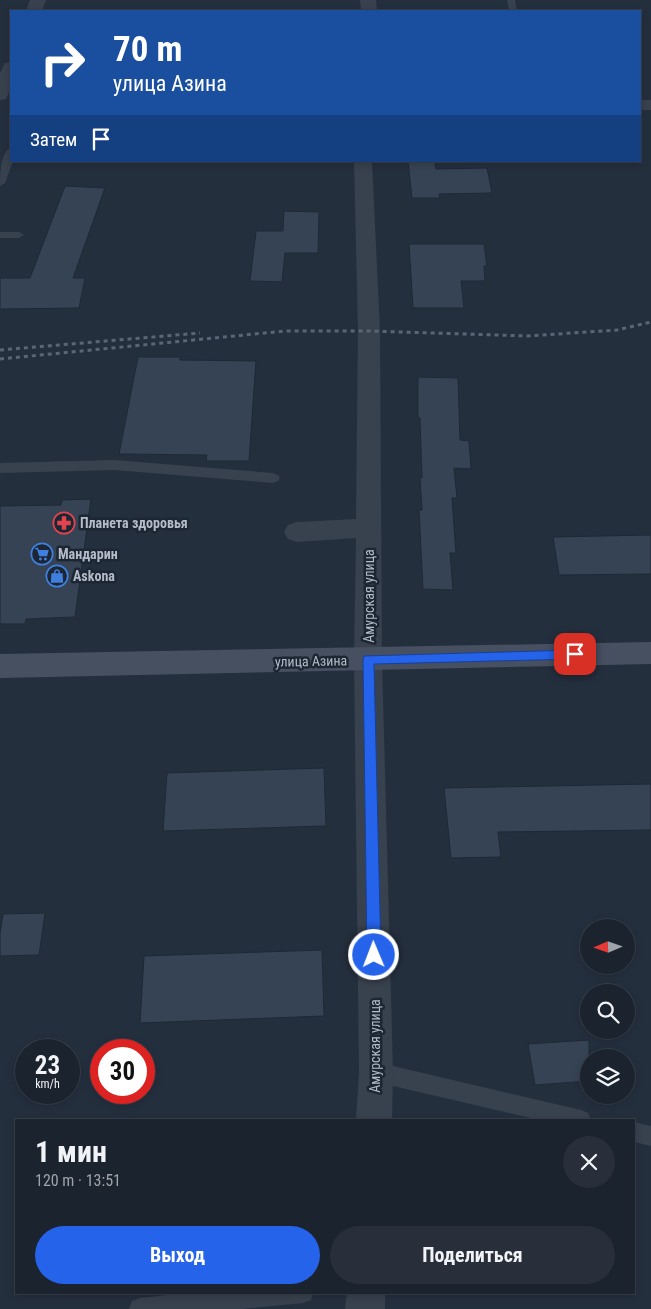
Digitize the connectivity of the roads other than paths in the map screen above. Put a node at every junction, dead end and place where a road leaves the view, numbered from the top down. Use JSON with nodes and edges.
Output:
{"nodes":[{"id":1,"x":10,"y":70,"type":"edge"},
{"id":2,"x":0,"y":95,"type":"edge"},
{"id":3,"x":10,"y":154,"type":"edge"},
{"id":4,"x":363,"y":162,"type":"edge"},
{"id":5,"x":0,"y":183,"type":"edge"},
{"id":6,"x":0,"y":235,"type":"edge"},
{"id":7,"x":19,"y":235,"type":"dead end"},
{"id":8,"x":0,"y":468,"type":"edge"},
{"id":9,"x":274,"y":478,"type":"dead end"},
{"id":10,"x":368,"y":528,"type":"junction"},
{"id":11,"x":298,"y":532,"type":"dead end"},
{"id":12,"x":651,"y":653,"type":"edge"},
{"id":13,"x":368,"y":660,"type":"junction"},
{"id":14,"x":0,"y":666,"type":"edge"},
{"id":15,"x":376,"y":1072,"type":"junction"},
{"id":16,"x":374,"y":1119,"type":"edge"},
{"id":17,"x":577,"y":1119,"type":"edge"},
{"id":18,"x":635,"y":1132,"type":"edge"},
{"id":19,"x":651,"y":1136,"type":"edge"},
{"id":20,"x":284,"y":1294,"type":"edge"},
{"id":21,"x":366,"y":1294,"type":"edge"},
{"id":22,"x":140,"y":1309,"type":"edge"},
{"id":23,"x":365,"y":1309,"type":"edge"}],
"edges":[{"from":1,"to":2,"type":"street"},
{"from":3,"to":5,"type":"lane"},
{"from":4,"to":10,"type":"street","name":"Амурская улица"},
{"from":6,"to":7,"type":"lane"},
{"from":8,"to":9,"type":"lane"},
{"from":10,"to":11,"type":"street"},
{"from":10,"to":13,"type":"street","name":"Амурская улица"},
{"from":12,"to":13,"type":"main road","name":"улица Азина"},
{"from":13,"to":14,"type":"main road","name":"улица Азина"},
{"from":13,"to":15,"type":"street","name":"Амурская улица"},
{"from":15,"to":16,"type":"street","name":"Амурская улица"},
{"from":15,"to":17,"type":"lane"},
{"from":18,"to":19,"type":"lane"},
{"from":20,"to":22,"type":"lane"},
{"from":21,"to":23,"type":"street"}]}
